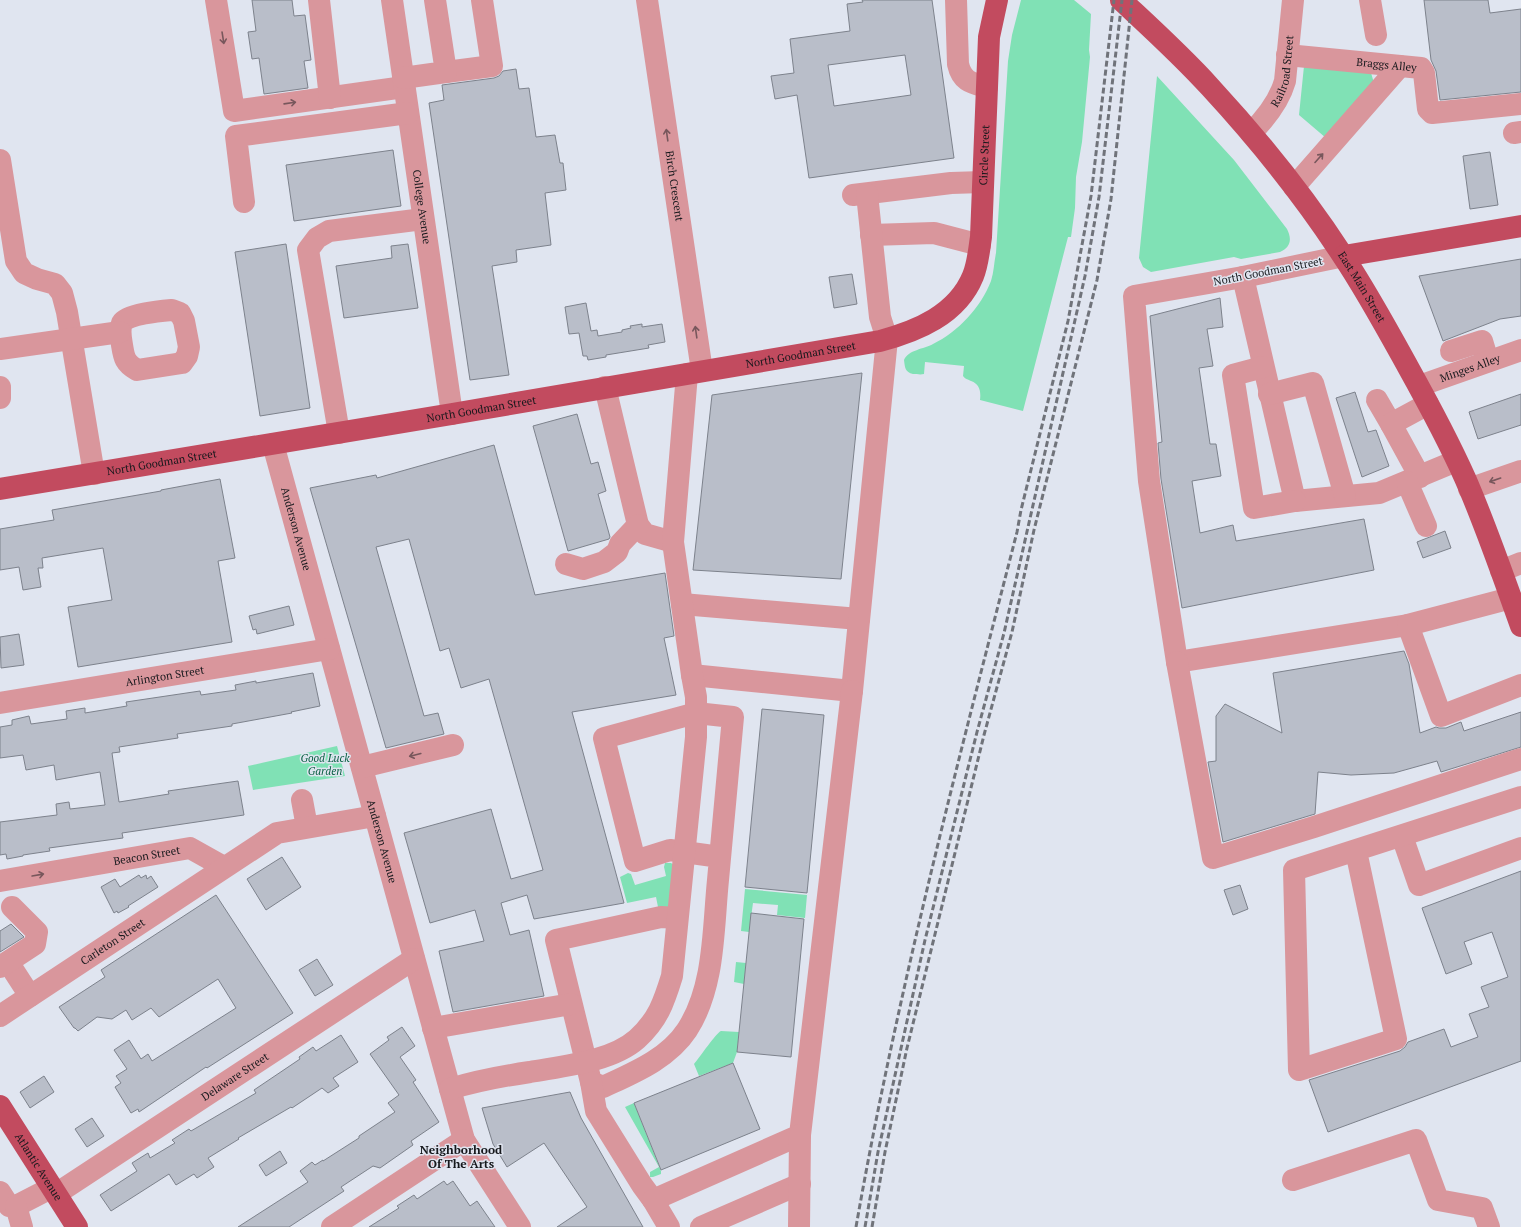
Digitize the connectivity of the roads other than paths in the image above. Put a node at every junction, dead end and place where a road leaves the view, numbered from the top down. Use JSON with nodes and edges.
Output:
{"nodes":[{"id":1,"x":216,"y":0,"type":"edge"},
{"id":2,"x":319,"y":0,"type":"edge"},
{"id":3,"x":392,"y":0,"type":"edge"},
{"id":4,"x":435,"y":0,"type":"edge"},
{"id":5,"x":482,"y":0,"type":"edge"},
{"id":6,"x":647,"y":0,"type":"edge"},
{"id":7,"x":956,"y":0,"type":"edge"},
{"id":8,"x":997,"y":0,"type":"edge"},
{"id":9,"x":1121,"y":0,"type":"edge"},
{"id":10,"x":1293,"y":0,"type":"edge"},
{"id":11,"x":1370,"y":0,"type":"edge"},
{"id":12,"x":1376,"y":35,"type":"dead end"},
{"id":13,"x":1287,"y":55,"type":"junction"},
{"id":14,"x":1400,"y":66,"type":"junction"},
{"id":15,"x":446,"y":72,"type":"junction"},
{"id":16,"x":404,"y":83,"type":"junction"},
{"id":17,"x":987,"y":87,"type":"junction"},
{"id":18,"x":330,"y":98,"type":"junction"},
{"id":19,"x":1521,"y":104,"type":"edge"},
{"id":20,"x":408,"y":113,"type":"junction"},
{"id":21,"x":1251,"y":133,"type":"junction"},
{"id":22,"x":0,"y":160,"type":"edge"},
{"id":23,"x":983,"y":182,"type":"junction"},
{"id":24,"x":1294,"y":187,"type":"junction"},
{"id":25,"x":244,"y":202,"type":"dead end"},
{"id":26,"x":424,"y":218,"type":"junction"},
{"id":27,"x":1521,"y":226,"type":"edge"},
{"id":28,"x":5,"y":231,"type":"edge"},
{"id":29,"x":871,"y":235,"type":"junction"},
{"id":30,"x":980,"y":244,"type":"junction"},
{"id":31,"x":1344,"y":256,"type":"junction"},
{"id":32,"x":1243,"y":277,"type":"junction"},
{"id":33,"x":954,"y":304,"type":"joint"},
{"id":34,"x":120,"y":332,"type":"dead end"},
{"id":35,"x":72,"y":339,"type":"junction"},
{"id":36,"x":887,"y":339,"type":"junction"},
{"id":37,"x":0,"y":349,"type":"edge"},
{"id":38,"x":1521,"y":350,"type":"edge"},
{"id":39,"x":1451,"y":351,"type":"dead end"},
{"id":40,"x":1488,"y":361,"type":"junction"},
{"id":41,"x":1263,"y":367,"type":"junction"},
{"id":42,"x":695,"y":372,"type":"junction"},
{"id":43,"x":605,"y":387,"type":"junction"},
{"id":44,"x":0,"y":388,"type":"edge"},
{"id":45,"x":1269,"y":394,"type":"junction"},
{"id":46,"x":1424,"y":395,"type":"junction"},
{"id":47,"x":0,"y":398,"type":"edge"},
{"id":48,"x":1377,"y":400,"type":"dead end"},
{"id":49,"x":452,"y":414,"type":"junction"},
{"id":50,"x":1391,"y":424,"type":"junction"},
{"id":51,"x":339,"y":433,"type":"junction"},
{"id":52,"x":273,"y":444,"type":"junction"},
{"id":53,"x":1456,"y":461,"type":"junction"},
{"id":54,"x":1521,"y":471,"type":"edge"},
{"id":55,"x":94,"y":474,"type":"junction"},
{"id":56,"x":1413,"y":479,"type":"junction"},
{"id":57,"x":0,"y":489,"type":"edge"},
{"id":58,"x":1469,"y":489,"type":"junction"},
{"id":59,"x":1346,"y":496,"type":"junction"},
{"id":60,"x":1295,"y":501,"type":"junction"},
{"id":61,"x":638,"y":525,"type":"junction"},
{"id":62,"x":1426,"y":526,"type":"dead end"},
{"id":63,"x":673,"y":542,"type":"junction"},
{"id":64,"x":1521,"y":563,"type":"edge"},
{"id":65,"x":566,"y":564,"type":"dead end"},
{"id":66,"x":1501,"y":570,"type":"junction"},
{"id":67,"x":1511,"y":598,"type":"junction"},
{"id":68,"x":682,"y":604,"type":"junction"},
{"id":69,"x":859,"y":619,"type":"junction"},
{"id":70,"x":1408,"y":625,"type":"junction"},
{"id":71,"x":1521,"y":626,"type":"edge"},
{"id":72,"x":329,"y":649,"type":"junction"},
{"id":73,"x":1178,"y":662,"type":"junction"},
{"id":74,"x":692,"y":675,"type":"junction"},
{"id":75,"x":1521,"y":685,"type":"edge"},
{"id":76,"x":852,"y":691,"type":"junction"},
{"id":77,"x":0,"y":704,"type":"edge"},
{"id":78,"x":696,"y":714,"type":"junction"},
{"id":79,"x":452,"y":746,"type":"dead end"},
{"id":80,"x":1521,"y":759,"type":"edge"},
{"id":81,"x":362,"y":767,"type":"junction"},
{"id":82,"x":1521,"y":796,"type":"edge"},
{"id":83,"x":302,"y":800,"type":"dead end"},
{"id":84,"x":375,"y":816,"type":"junction"},
{"id":85,"x":307,"y":828,"type":"junction"},
{"id":86,"x":1402,"y":836,"type":"junction"},
{"id":87,"x":1521,"y":848,"type":"edge"},
{"id":88,"x":1356,"y":851,"type":"junction"},
{"id":89,"x":684,"y":852,"type":"junction"},
{"id":90,"x":720,"y":857,"type":"junction"},
{"id":91,"x":224,"y":867,"type":"junction"},
{"id":92,"x":0,"y":881,"type":"edge"},
{"id":93,"x":12,"y":908,"type":"dead end"},
{"id":94,"x":677,"y":918,"type":"junction"},
{"id":95,"x":414,"y":959,"type":"junction"},
{"id":96,"x":4,"y":965,"type":"edge"},
{"id":97,"x":30,"y":996,"type":"junction"},
{"id":98,"x":571,"y":1004,"type":"junction"},
{"id":99,"x":0,"y":1016,"type":"edge"},
{"id":100,"x":433,"y":1028,"type":"junction"},
{"id":101,"x":617,"y":1051,"type":"junction"},
{"id":102,"x":588,"y":1072,"type":"junction"},
{"id":103,"x":628,"y":1075,"type":"junction"},
{"id":104,"x":450,"y":1089,"type":"junction"},
{"id":105,"x":0,"y":1106,"type":"edge"},
{"id":106,"x":800,"y":1135,"type":"junction"},
{"id":107,"x":464,"y":1140,"type":"junction"},
{"id":108,"x":1293,"y":1180,"type":"dead end"},
{"id":109,"x":800,"y":1184,"type":"junction"},
{"id":110,"x":54,"y":1191,"type":"junction"},
{"id":111,"x":0,"y":1192,"type":"edge"},
{"id":112,"x":653,"y":1200,"type":"junction"},
{"id":113,"x":16,"y":1206,"type":"junction"},
{"id":114,"x":22,"y":1227,"type":"edge"},
{"id":115,"x":78,"y":1227,"type":"edge"},
{"id":116,"x":332,"y":1227,"type":"edge"},
{"id":117,"x":520,"y":1227,"type":"edge"},
{"id":118,"x":669,"y":1227,"type":"edge"},
{"id":119,"x":701,"y":1227,"type":"edge"},
{"id":120,"x":800,"y":1227,"type":"edge"},
{"id":121,"x":1489,"y":1227,"type":"edge"}],
"edges":[{"from":1,"to":18,"type":"street","one_way":true},
{"from":2,"to":18,"type":"street"},
{"from":3,"to":16,"type":"street","name":"College Avenue"},
{"from":4,"to":15,"type":"street"},
{"from":5,"to":15,"type":"street"},
{"from":42,"to":6,"type":"street","name":"Birch Crescent","one_way":true},
{"from":7,"to":17,"type":"street"},
{"from":8,"to":17,"type":"main road","name":"Circle Street"},
{"from":9,"to":21,"type":"main road","name":"East Main Street"},
{"from":10,"to":13,"type":"street","name":"Railroad Street"},
{"from":11,"to":12,"type":"street"},
{"from":13,"to":14,"type":"street","name":"Braggs Alley"},
{"from":13,"to":21,"type":"street","name":"Railroad Street"},
{"from":14,"to":19,"type":"street","name":"Braggs Alley"},
{"from":24,"to":14,"type":"street","one_way":true},
{"from":15,"to":16,"type":"street"},
{"from":16,"to":18,"type":"street"},
{"from":16,"to":20,"type":"street","name":"College Avenue"},
{"from":17,"to":23,"type":"main road","name":"Circle Street"},
{"from":20,"to":25,"type":"street"},
{"from":20,"to":26,"type":"street","name":"College Avenue"},
{"from":21,"to":24,"type":"main road","name":"East Main Street"},
{"from":22,"to":28,"type":"street"},
{"from":23,"to":29,"type":"street"},
{"from":23,"to":30,"type":"main road","name":"Circle Street"},
{"from":24,"to":31,"type":"main road","name":"East Main Street"},
{"from":26,"to":49,"type":"street","name":"College Avenue"},
{"from":26,"to":51,"type":"street"},
{"from":27,"to":31,"type":"main road","name":"North Goodman Street"},
{"from":28,"to":35,"type":"street"},
{"from":29,"to":30,"type":"street"},
{"from":29,"to":36,"type":"street"},
{"from":30,"to":33,"type":"main road","name":"Circle Street"},
{"from":31,"to":32,"type":"street","name":"North Goodman Street"},
{"from":31,"to":46,"type":"main road","name":"East Main Street"},
{"from":32,"to":41,"type":"street"},
{"from":32,"to":73,"type":"street","name":"North Goodman Street"},
{"from":33,"to":36,"type":"main road","name":"North Goodman Street"},
{"from":34,"to":35,"type":"street"},
{"from":35,"to":37,"type":"street"},
{"from":35,"to":55,"type":"street"},
{"from":36,"to":42,"type":"main road","name":"North Goodman Street"},
{"from":36,"to":69,"type":"street"},
{"from":38,"to":40,"type":"street","name":"Minges Alley"},
{"from":39,"to":40,"type":"street"},
{"from":40,"to":46,"type":"street","name":"Minges Alley"},
{"from":41,"to":45,"type":"street"},
{"from":41,"to":60,"type":"street"},
{"from":42,"to":43,"type":"main road","name":"North Goodman Street"},
{"from":42,"to":63,"type":"street","name":"Birch Crescent"},
{"from":43,"to":49,"type":"main road","name":"North Goodman Street"},
{"from":43,"to":61,"type":"street"},
{"from":44,"to":47,"type":"street"},
{"from":45,"to":59,"type":"street"},
{"from":45,"to":60,"type":"street"},
{"from":46,"to":50,"type":"street","name":"Minges Alley"},
{"from":46,"to":53,"type":"main road","name":"East Main Street"},
{"from":48,"to":50,"type":"street"},
{"from":49,"to":51,"type":"main road","name":"North Goodman Street"},
{"from":50,"to":56,"type":"street"},
{"from":51,"to":52,"type":"main road","name":"North Goodman Street"},
{"from":52,"to":55,"type":"main road","name":"North Goodman Street"},
{"from":52,"to":72,"type":"street","name":"Anderson Avenue"},
{"from":53,"to":56,"type":"street"},
{"from":53,"to":58,"type":"main road","name":"East Main Street"},
{"from":54,"to":58,"type":"street","one_way":true},
{"from":55,"to":57,"type":"main road","name":"North Goodman Street"},
{"from":56,"to":59,"type":"street"},
{"from":56,"to":62,"type":"street"},
{"from":58,"to":66,"type":"main road","name":"East Main Street"},
{"from":59,"to":60,"type":"street"},
{"from":61,"to":63,"type":"street"},
{"from":61,"to":65,"type":"street"},
{"from":63,"to":68,"type":"street","name":"Birch Crescent"},
{"from":64,"to":66,"type":"street"},
{"from":66,"to":67,"type":"main road","name":"East Main Street"},
{"from":67,"to":70,"type":"street"},
{"from":67,"to":71,"type":"main road","name":"East Main Street"},
{"from":68,"to":69,"type":"street"},
{"from":68,"to":74,"type":"street","name":"Birch Crescent"},
{"from":69,"to":76,"type":"street"},
{"from":70,"to":73,"type":"street"},
{"from":70,"to":75,"type":"street"},
{"from":72,"to":77,"type":"street","name":"Arlington Street"},
{"from":72,"to":81,"type":"street","name":"Anderson Avenue"},
{"from":73,"to":80,"type":"street"},
{"from":74,"to":76,"type":"street"},
{"from":74,"to":78,"type":"street","name":"Birch Crescent"},
{"from":76,"to":106,"type":"street"},
{"from":78,"to":89,"type":"street","name":"Birch Crescent"},
{"from":78,"to":89,"type":"street"},
{"from":78,"to":90,"type":"street"},
{"from":79,"to":81,"type":"street","one_way":true},
{"from":81,"to":84,"type":"street","name":"Anderson Avenue"},
{"from":82,"to":86,"type":"street"},
{"from":83,"to":85,"type":"street"},
{"from":84,"to":85,"type":"street"},
{"from":84,"to":95,"type":"street","name":"Anderson Avenue"},
{"from":85,"to":91,"type":"street"},
{"from":86,"to":87,"type":"street"},
{"from":86,"to":88,"type":"street"},
{"from":88,"to":88,"type":"street"},
{"from":89,"to":90,"type":"street"},
{"from":89,"to":94,"type":"street","name":"Birch Crescent"},
{"from":90,"to":103,"type":"street"},
{"from":92,"to":91,"type":"street","name":"Beacon Street","one_way":true},
{"from":91,"to":97,"type":"street","name":"Carleton Street"},
{"from":93,"to":96,"type":"street"},
{"from":94,"to":98,"type":"street"},
{"from":94,"to":101,"type":"street","name":"Birch Crescent"},
{"from":95,"to":100,"type":"street","name":"Anderson Avenue"},
{"from":95,"to":110,"type":"street","name":"Delaware Street"},
{"from":96,"to":97,"type":"street"},
{"from":97,"to":99,"type":"street","name":"Carleton Street"},
{"from":98,"to":100,"type":"street"},
{"from":98,"to":102,"type":"street"},
{"from":100,"to":104,"type":"street","name":"Anderson Avenue"},
{"from":101,"to":102,"type":"street","name":"Birch Crescent"},
{"from":101,"to":103,"type":"street"},
{"from":102,"to":103,"type":"street"},
{"from":102,"to":104,"type":"street"},
{"from":102,"to":112,"type":"street"},
{"from":104,"to":107,"type":"street","name":"Anderson Avenue"},
{"from":105,"to":110,"type":"main road","name":"Atlantic Avenue"},
{"from":106,"to":109,"type":"street"},
{"from":106,"to":112,"type":"street"},
{"from":107,"to":116,"type":"street"},
{"from":107,"to":117,"type":"street","name":"Anderson Avenue"},
{"from":108,"to":121,"type":"street"},
{"from":109,"to":119,"type":"street"},
{"from":109,"to":120,"type":"street"},
{"from":110,"to":113,"type":"street","name":"Delaware Street"},
{"from":110,"to":115,"type":"main road","name":"Atlantic Avenue"},
{"from":111,"to":113,"type":"street"},
{"from":112,"to":118,"type":"street"},
{"from":113,"to":114,"type":"street"}]}
